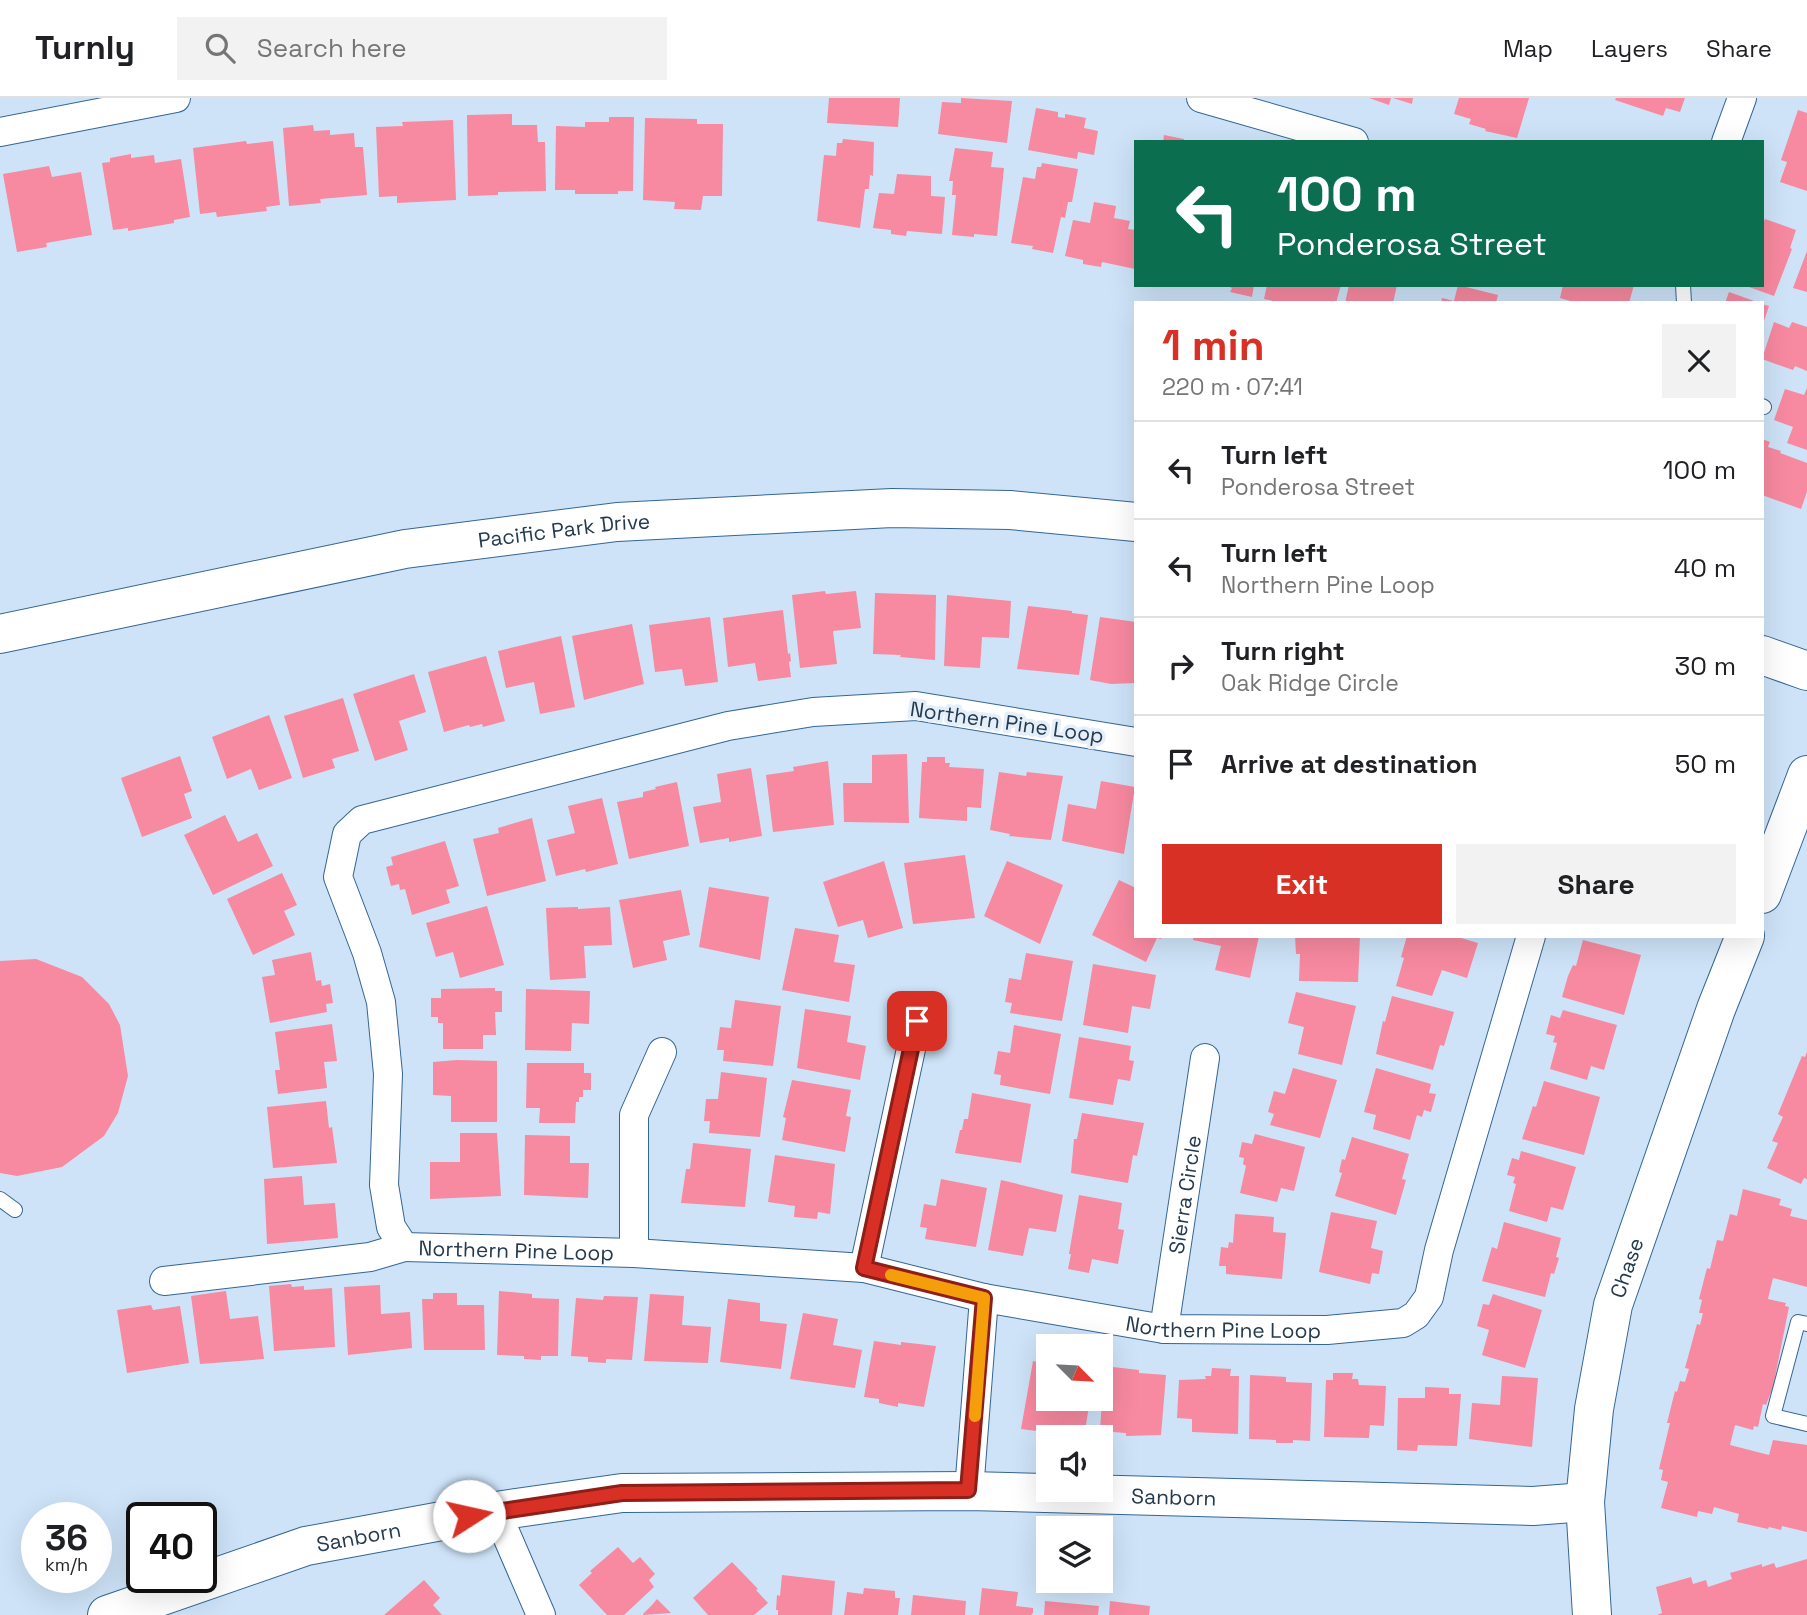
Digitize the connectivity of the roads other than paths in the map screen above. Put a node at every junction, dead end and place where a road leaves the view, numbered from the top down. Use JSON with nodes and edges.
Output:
{"nodes":[{"id":1,"x":176,"y":98,"type":"edge"},
{"id":2,"x":1201,"y":98,"type":"edge"},
{"id":3,"x":1742,"y":98,"type":"edge"},
{"id":4,"x":1264,"y":107,"type":"edge"},
{"id":5,"x":0,"y":132,"type":"edge"},
{"id":6,"x":1349,"y":140,"type":"edge"},
{"id":7,"x":1727,"y":140,"type":"edge"},
{"id":8,"x":1134,"y":522,"type":"edge"},
{"id":9,"x":0,"y":634,"type":"edge"},
{"id":10,"x":1764,"y":656,"type":"edge"},
{"id":11,"x":1807,"y":671,"type":"edge"},
{"id":12,"x":1134,"y":742,"type":"edge"},
{"id":13,"x":1807,"y":775,"type":"edge"},
{"id":14,"x":1764,"y":889,"type":"edge"},
{"id":15,"x":1530,"y":938,"type":"edge"},
{"id":16,"x":1744,"y":938,"type":"edge"},
{"id":17,"x":917,"y":1021,"type":"dead end"},
{"id":18,"x":662,"y":1052,"type":"dead end"},
{"id":19,"x":1205,"y":1058,"type":"dead end"},
{"id":20,"x":0,"y":1199,"type":"edge"},
{"id":21,"x":15,"y":1210,"type":"dead end"},
{"id":22,"x":404,"y":1247,"type":"junction"},
{"id":23,"x":634,"y":1253,"type":"junction"},
{"id":24,"x":864,"y":1268,"type":"junction"},
{"id":25,"x":164,"y":1281,"type":"dead end"},
{"id":26,"x":984,"y":1298,"type":"junction"},
{"id":27,"x":1807,"y":1324,"type":"edge"},
{"id":28,"x":1164,"y":1329,"type":"junction"},
{"id":29,"x":1807,"y":1424,"type":"edge"},
{"id":30,"x":968,"y":1490,"type":"junction"},
{"id":31,"x":1585,"y":1502,"type":"junction"},
{"id":32,"x":496,"y":1511,"type":"junction"},
{"id":33,"x":107,"y":1615,"type":"edge"},
{"id":34,"x":541,"y":1615,"type":"edge"},
{"id":35,"x":1592,"y":1615,"type":"edge"}],
"edges":[{"from":1,"to":5,"type":"street"},
{"from":2,"to":4,"type":"street"},
{"from":3,"to":7,"type":"street"},
{"from":4,"to":6,"type":"street"},
{"from":8,"to":9,"type":"street","name":"Pacific Park Drive"},
{"from":10,"to":11,"type":"street"},
{"from":12,"to":22,"type":"street","name":"Northern Pine Loop"},
{"from":13,"to":14,"type":"street"},
{"from":15,"to":28,"type":"street","name":"Northern Pine Loop"},
{"from":16,"to":31,"type":"street","name":"Chase"},
{"from":17,"to":24,"type":"street"},
{"from":18,"to":23,"type":"street"},
{"from":19,"to":28,"type":"street","name":"Sierra Circle"},
{"from":20,"to":21,"type":"lane"},
{"from":22,"to":23,"type":"street","name":"Northern Pine Loop"},
{"from":22,"to":25,"type":"street"},
{"from":23,"to":24,"type":"street","name":"Northern Pine Loop"},
{"from":24,"to":26,"type":"street","name":"Northern Pine Loop"},
{"from":26,"to":28,"type":"street","name":"Northern Pine Loop"},
{"from":26,"to":30,"type":"street"},
{"from":27,"to":29,"type":"lane"},
{"from":30,"to":31,"type":"street","name":"Sanborn"},
{"from":30,"to":32,"type":"street","name":"Sanborn"},
{"from":31,"to":35,"type":"street","name":"Chase"},
{"from":32,"to":33,"type":"street","name":"Sanborn"},
{"from":32,"to":34,"type":"street"}]}
